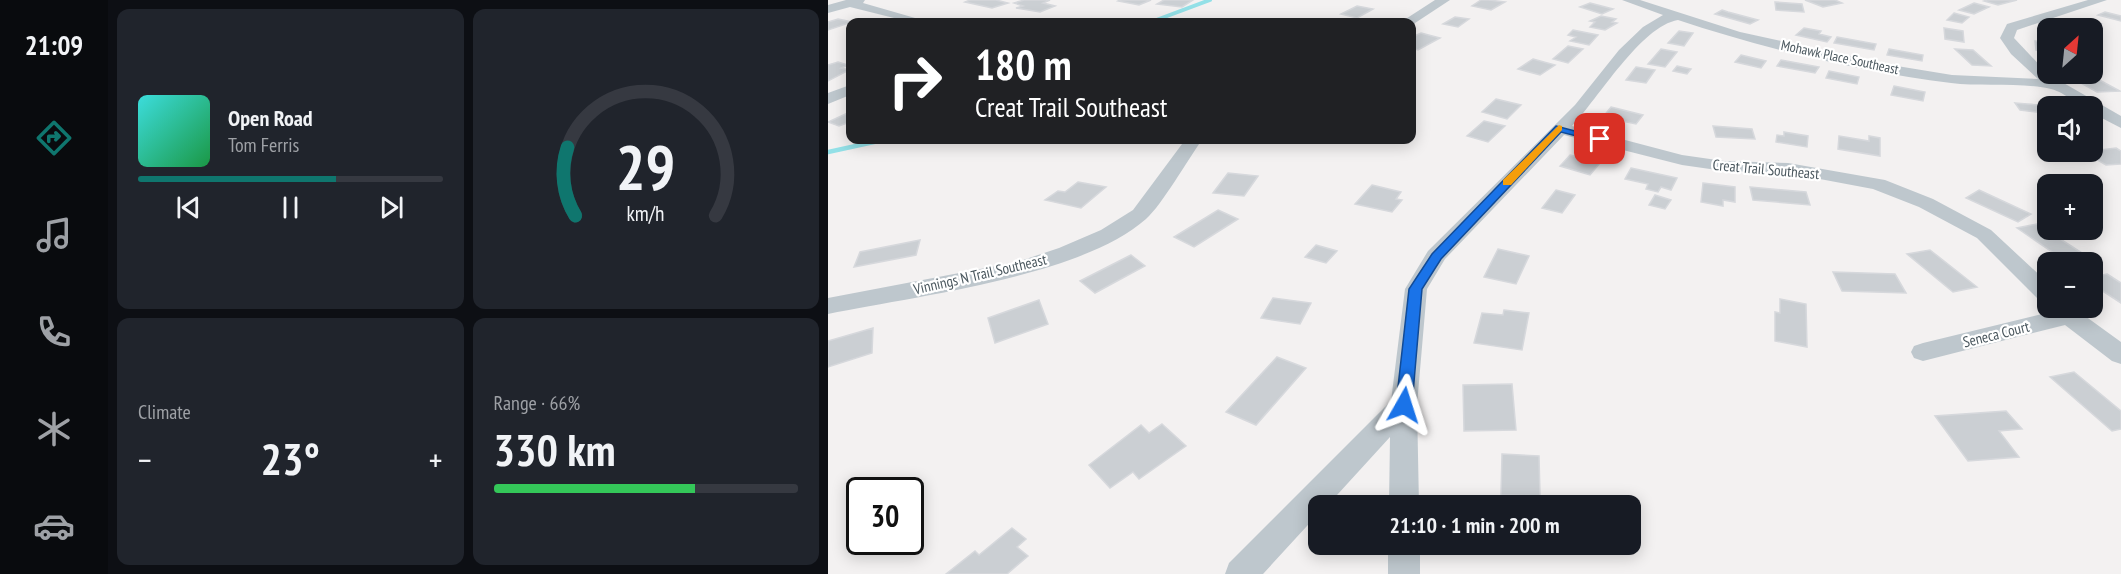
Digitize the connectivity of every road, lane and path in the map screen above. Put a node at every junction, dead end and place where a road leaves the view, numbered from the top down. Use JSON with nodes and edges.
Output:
{"nodes":[{"id":1,"x":1444,"y":0,"type":"edge"},
{"id":2,"x":1628,"y":0,"type":"edge"},
{"id":3,"x":2101,"y":0,"type":"edge"},
{"id":4,"x":854,"y":1,"type":"edge"},
{"id":5,"x":828,"y":9,"type":"edge"},
{"id":6,"x":1680,"y":16,"type":"junction"},
{"id":7,"x":910,"y":18,"type":"edge"},
{"id":8,"x":1414,"y":18,"type":"edge"},
{"id":9,"x":2058,"y":85,"type":"junction"},
{"id":10,"x":846,"y":92,"type":"edge"},
{"id":11,"x":828,"y":99,"type":"edge"},
{"id":12,"x":2121,"y":123,"type":"edge"},
{"id":13,"x":1559,"y":128,"type":"junction"},
{"id":14,"x":1190,"y":144,"type":"edge"},
{"id":15,"x":2037,"y":286,"type":"edge"},
{"id":16,"x":828,"y":306,"type":"edge"},
{"id":17,"x":2042,"y":318,"type":"edge"},
{"id":18,"x":2071,"y":318,"type":"edge"},
{"id":19,"x":1923,"y":352,"type":"dead end"},
{"id":20,"x":2121,"y":355,"type":"edge"},
{"id":21,"x":1404,"y":405,"type":"junction"},
{"id":22,"x":1404,"y":495,"type":"edge"},
{"id":23,"x":1404,"y":555,"type":"edge"},
{"id":24,"x":1241,"y":574,"type":"edge"},
{"id":25,"x":1404,"y":574,"type":"edge"}],
"edges":[{"from":1,"to":8,"type":"street"},
{"from":2,"to":6,"type":"street","name":"Mohawk Place Southeast"},
{"from":3,"to":9,"type":"street"},
{"from":4,"to":5,"type":"street"},
{"from":4,"to":7,"type":"street"},
{"from":6,"to":9,"type":"street","name":"Mohawk Place Southeast"},
{"from":6,"to":13,"type":"street"},
{"from":9,"to":12,"type":"street"},
{"from":10,"to":11,"type":"street"},
{"from":13,"to":15,"type":"street","name":"Creat Trail Southeast"},
{"from":13,"to":21,"type":"street"},
{"from":14,"to":16,"type":"street","name":"Vinnings N Trail Southeast"},
{"from":17,"to":19,"type":"street","name":"Seneca Court"},
{"from":18,"to":20,"type":"street"},
{"from":21,"to":22,"type":"street"},
{"from":21,"to":24,"type":"street"},
{"from":23,"to":25,"type":"street"}]}
